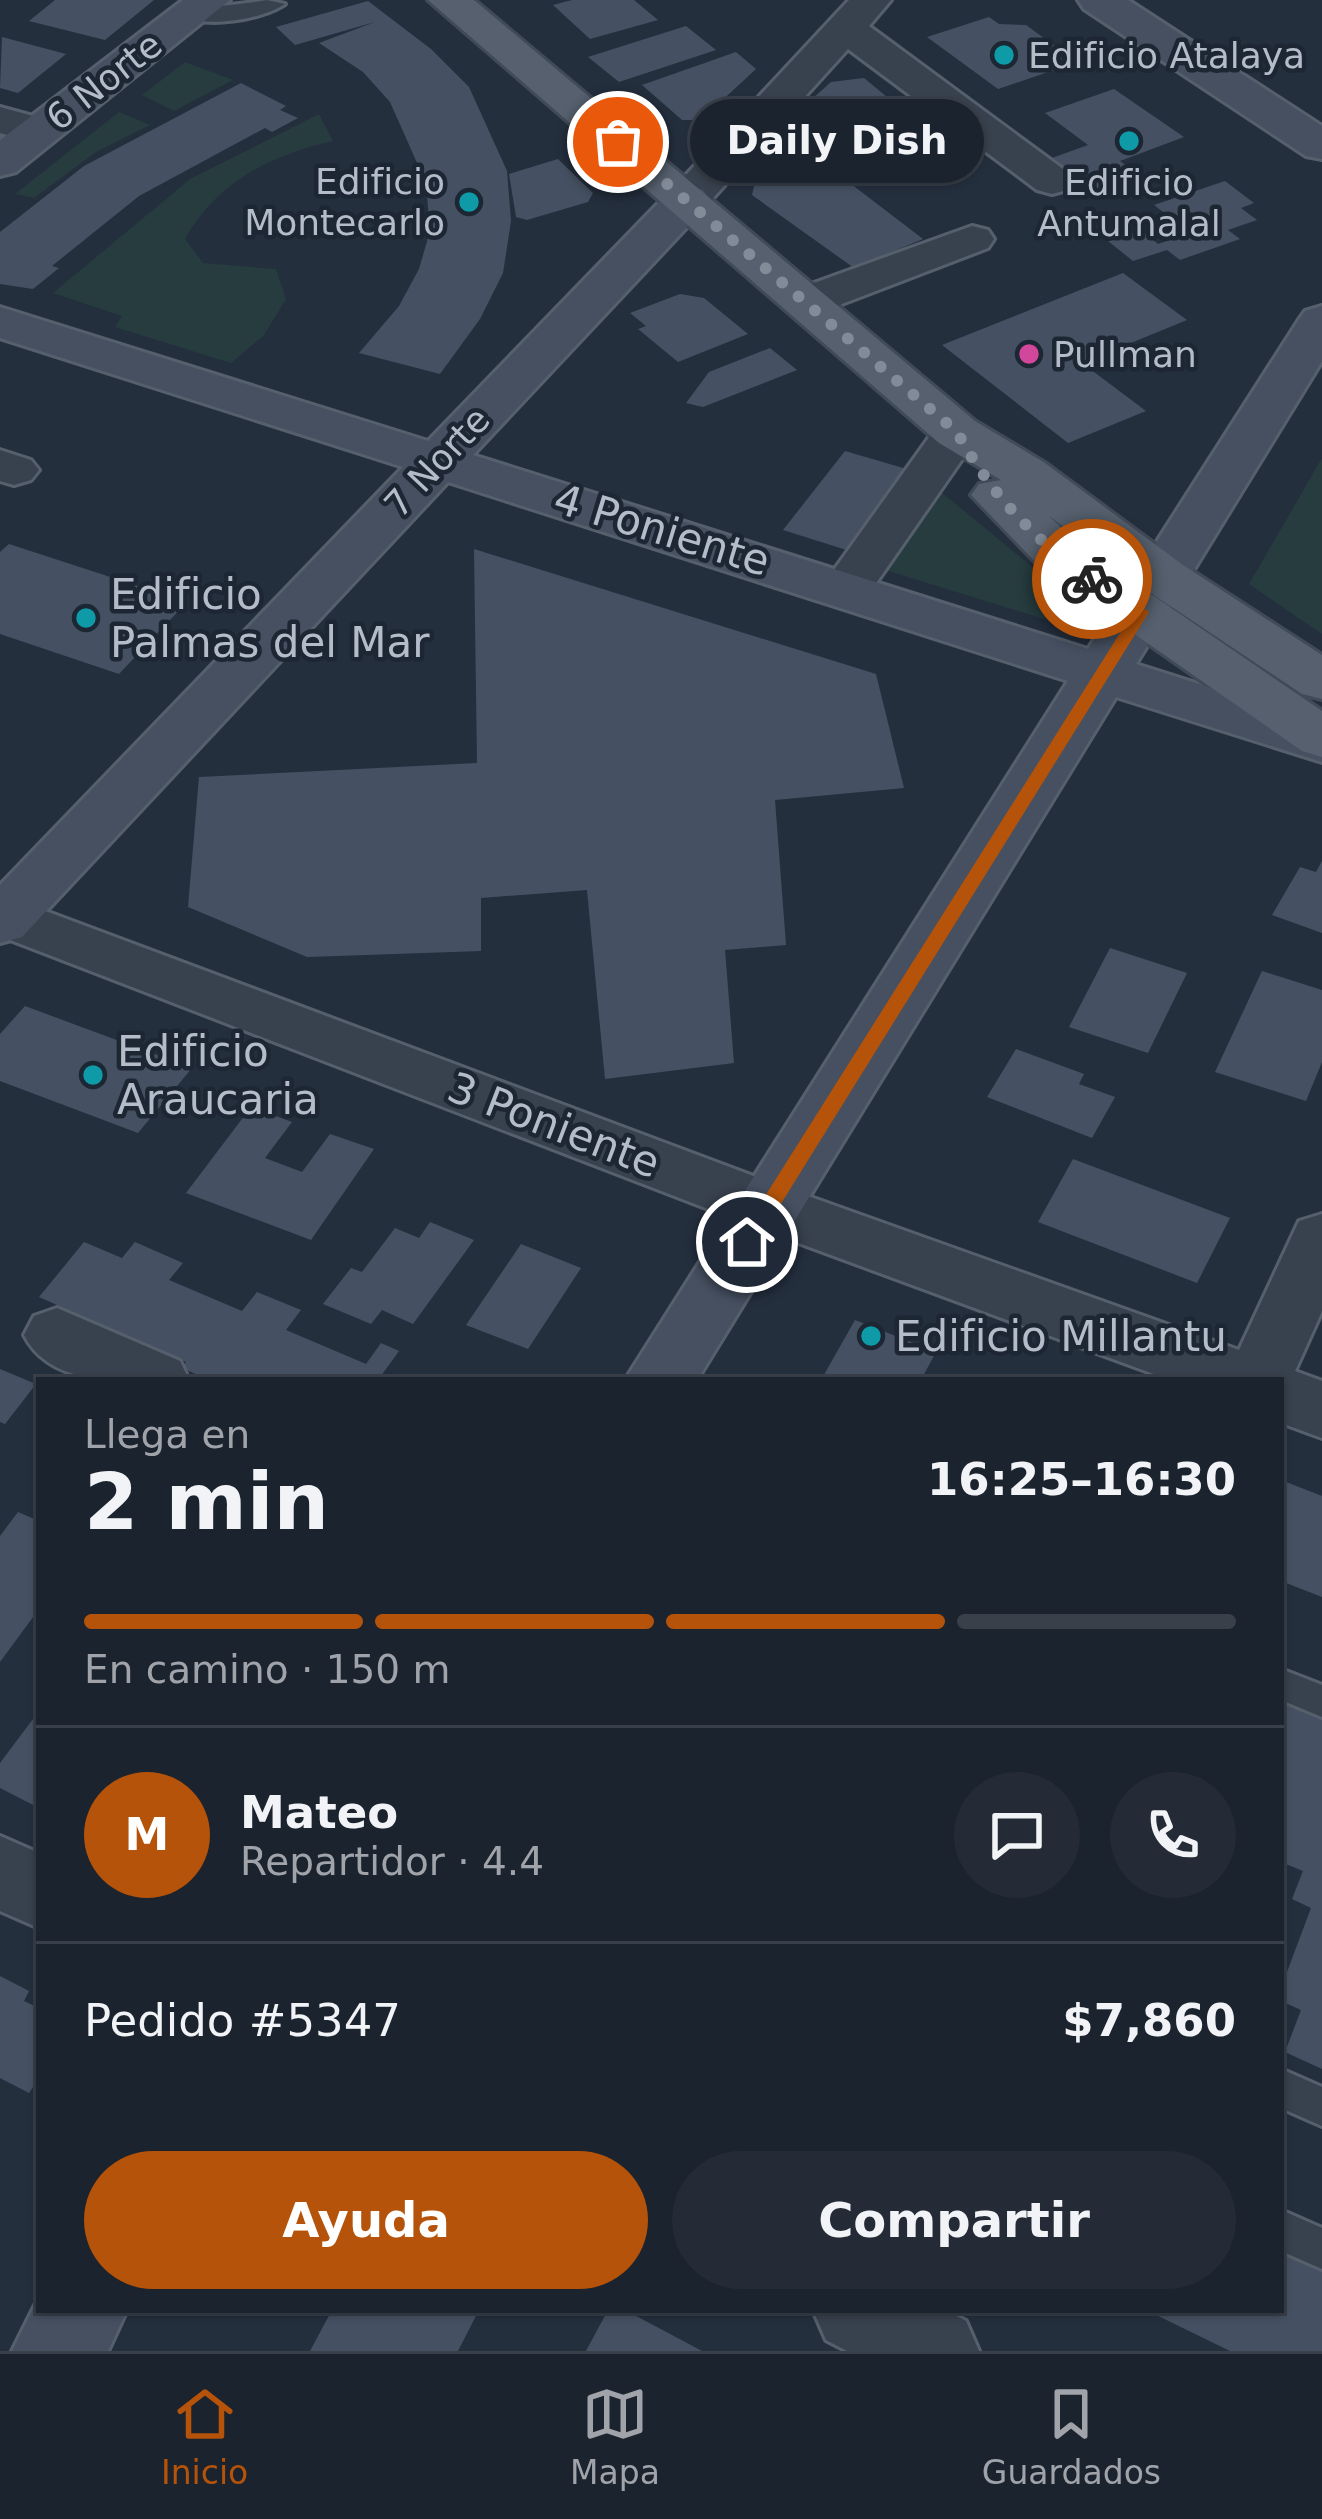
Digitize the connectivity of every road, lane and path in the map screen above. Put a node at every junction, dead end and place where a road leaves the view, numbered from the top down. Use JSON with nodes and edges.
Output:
{"nodes":[{"id":1,"x":1099,"y":0,"type":"edge"},
{"id":2,"x":447,"y":1,"type":"edge"},
{"id":3,"x":275,"y":4,"type":"dead end"},
{"id":4,"x":200,"y":7,"type":"edge"},
{"id":5,"x":858,"y":14,"type":"edge"},
{"id":6,"x":20,"y":125,"type":"edge"},
{"id":7,"x":1322,"y":146,"type":"edge"},
{"id":8,"x":0,"y":162,"type":"edge"},
{"id":9,"x":1052,"y":181,"type":"dead end"},
{"id":10,"x":687,"y":200,"type":"junction"},
{"id":11,"x":971,"y":239,"type":"dead end"},
{"id":12,"x":805,"y":302,"type":"junction"},
{"id":13,"x":1322,"y":321,"type":"edge"},
{"id":14,"x":0,"y":322,"type":"edge"},
{"id":15,"x":957,"y":432,"type":"junction"},
{"id":16,"x":439,"y":460,"type":"junction"},
{"id":17,"x":847,"y":588,"type":"junction"},
{"id":18,"x":1152,"y":595,"type":"junction"},
{"id":19,"x":1103,"y":670,"type":"junction"},
{"id":20,"x":1322,"y":681,"type":"edge"},
{"id":21,"x":1322,"y":740,"type":"edge"},
{"id":22,"x":2,"y":917,"type":"edge"},
{"id":23,"x":769,"y":1207,"type":"junction"},
{"id":24,"x":1322,"y":1239,"type":"edge"},
{"id":25,"x":57,"y":1336,"type":"dead end"},
{"id":26,"x":149,"y":1377,"type":"edge"},
{"id":27,"x":662,"y":1377,"type":"edge"},
{"id":28,"x":1238,"y":1377,"type":"edge"},
{"id":29,"x":1259,"y":1377,"type":"edge"},
{"id":30,"x":1284,"y":1395,"type":"edge"},
{"id":31,"x":1322,"y":1410,"type":"edge"},
{"id":32,"x":1284,"y":1685,"type":"edge"},
{"id":33,"x":1322,"y":1701,"type":"edge"},
{"id":34,"x":0,"y":1872,"type":"edge"},
{"id":35,"x":36,"y":1890,"type":"edge"},
{"id":36,"x":1284,"y":2089,"type":"edge"},
{"id":37,"x":1322,"y":2107,"type":"edge"},
{"id":38,"x":1284,"y":2231,"type":"edge"},
{"id":39,"x":1322,"y":2249,"type":"edge"},
{"id":40,"x":80,"y":2313,"type":"edge"},
{"id":41,"x":862,"y":2313,"type":"edge"},
{"id":42,"x":57,"y":2351,"type":"edge"},
{"id":43,"x":936,"y":2351,"type":"edge"}],
"edges":[{"from":1,"to":7,"type":"street"},
{"from":2,"to":10,"type":"main road"},
{"from":3,"to":4,"type":"lane"},
{"from":4,"to":6,"type":"street","name":"6 Norte"},
{"from":5,"to":9,"type":"street"},
{"from":5,"to":10,"type":"street","name":"7 Norte"},
{"from":6,"to":8,"type":"street","name":"6 Norte"},
{"from":10,"to":12,"type":"main road"},
{"from":10,"to":16,"type":"street","name":"7 Norte"},
{"from":11,"to":12,"type":"street"},
{"from":12,"to":15,"type":"main road"},
{"from":13,"to":18,"type":"street"},
{"from":14,"to":16,"type":"street","name":"4 Poniente"},
{"from":15,"to":17,"type":"street"},
{"from":15,"to":18,"type":"main road"},
{"from":16,"to":17,"type":"street","name":"4 Poniente"},
{"from":16,"to":22,"type":"street","name":"7 Norte"},
{"from":17,"to":19,"type":"street","name":"4 Poniente"},
{"from":18,"to":19,"type":"street"},
{"from":18,"to":20,"type":"main road"},
{"from":18,"to":21,"type":"main road"},
{"from":19,"to":21,"type":"street","name":"4 Poniente"},
{"from":19,"to":23,"type":"street"},
{"from":22,"to":23,"type":"street","name":"3 Poniente"},
{"from":23,"to":27,"type":"street"},
{"from":23,"to":28,"type":"street","name":"3 Poniente"},
{"from":24,"to":29,"type":"street"},
{"from":25,"to":26,"type":"street"},
{"from":30,"to":31,"type":"street"},
{"from":32,"to":33,"type":"lane"},
{"from":34,"to":35,"type":"street"},
{"from":36,"to":37,"type":"lane"},
{"from":38,"to":39,"type":"lane"},
{"from":40,"to":42,"type":"street"},
{"from":41,"to":43,"type":"street"}]}
